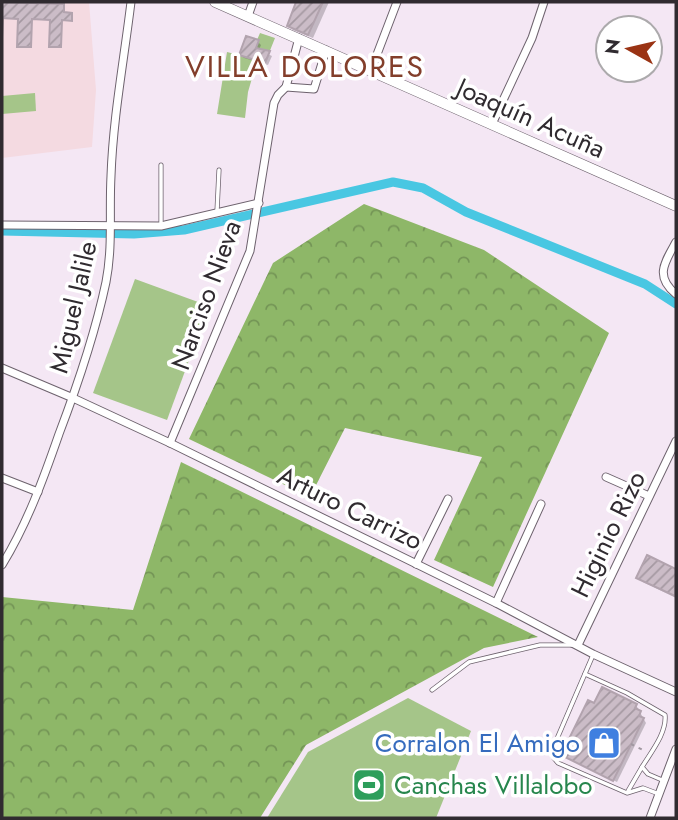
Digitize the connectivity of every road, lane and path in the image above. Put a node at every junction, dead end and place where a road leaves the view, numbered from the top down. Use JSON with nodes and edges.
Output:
{"nodes":[{"id":1,"x":131,"y":2,"type":"edge"},
{"id":2,"x":215,"y":2,"type":"edge"},
{"id":3,"x":253,"y":2,"type":"edge"},
{"id":4,"x":397,"y":2,"type":"edge"},
{"id":5,"x":544,"y":2,"type":"edge"},
{"id":6,"x":248,"y":16,"type":"junction"},
{"id":7,"x":299,"y":38,"type":"junction"},
{"id":8,"x":326,"y":50,"type":"junction"},
{"id":9,"x":371,"y":70,"type":"junction"},
{"id":10,"x":286,"y":87,"type":"junction"},
{"id":11,"x":492,"y":124,"type":"junction"},
{"id":12,"x":161,"y":165,"type":"dead end"},
{"id":13,"x":219,"y":170,"type":"dead end"},
{"id":14,"x":259,"y":203,"type":"junction"},
{"id":15,"x":676,"y":206,"type":"edge"},
{"id":16,"x":217,"y":214,"type":"junction"},
{"id":17,"x":2,"y":225,"type":"edge"},
{"id":18,"x":161,"y":226,"type":"junction"},
{"id":19,"x":111,"y":227,"type":"junction"},
{"id":20,"x":676,"y":242,"type":"edge"},
{"id":21,"x":676,"y":294,"type":"edge"},
{"id":22,"x":2,"y":368,"type":"edge"},
{"id":23,"x":73,"y":398,"type":"junction"},
{"id":24,"x":676,"y":441,"type":"edge"},
{"id":25,"x":170,"y":443,"type":"junction"},
{"id":26,"x":606,"y":477,"type":"dead end"},
{"id":27,"x":2,"y":478,"type":"edge"},
{"id":28,"x":38,"y":492,"type":"junction"},
{"id":29,"x":649,"y":496,"type":"junction"},
{"id":30,"x":448,"y":499,"type":"dead end"},
{"id":31,"x":541,"y":504,"type":"dead end"},
{"id":32,"x":416,"y":564,"type":"junction"},
{"id":33,"x":2,"y":565,"type":"edge"},
{"id":34,"x":496,"y":603,"type":"junction"},
{"id":35,"x":578,"y":645,"type":"junction"},
{"id":36,"x":593,"y":653,"type":"junction"},
{"id":37,"x":585,"y":674,"type":"junction"},
{"id":38,"x":432,"y":690,"type":"dead end"},
{"id":39,"x":676,"y":692,"type":"edge"},
{"id":40,"x":676,"y":749,"type":"edge"},
{"id":41,"x":642,"y":767,"type":"junction"},
{"id":42,"x":664,"y":781,"type":"junction"},
{"id":43,"x":627,"y":793,"type":"junction"},
{"id":44,"x":659,"y":794,"type":"junction"},
{"id":45,"x":650,"y":818,"type":"edge"}],
"edges":[{"from":1,"to":19,"type":"street","name":"Miguel Jalile"},
{"from":2,"to":6,"type":"street","name":"Joaquín Acuña"},
{"from":3,"to":6,"type":"street"},
{"from":4,"to":9,"type":"street"},
{"from":5,"to":11,"type":"street"},
{"from":6,"to":7,"type":"street","name":"Joaquín Acuña"},
{"from":7,"to":8,"type":"street","name":"Joaquín Acuña"},
{"from":7,"to":10,"type":"street","name":"Narciso Nieva"},
{"from":8,"to":9,"type":"street","name":"Joaquín Acuña"},
{"from":8,"to":10,"type":"street"},
{"from":9,"to":11,"type":"street","name":"Joaquín Acuña"},
{"from":10,"to":14,"type":"street","name":"Narciso Nieva"},
{"from":11,"to":15,"type":"street","name":"Joaquín Acuña"},
{"from":12,"to":18,"type":"lane"},
{"from":13,"to":16,"type":"lane"},
{"from":14,"to":16,"type":"street"},
{"from":14,"to":25,"type":"street","name":"Narciso Nieva"},
{"from":16,"to":18,"type":"street"},
{"from":17,"to":19,"type":"street"},
{"from":18,"to":19,"type":"street"},
{"from":19,"to":23,"type":"street","name":"Miguel Jalile"},
{"from":20,"to":21,"type":"street"},
{"from":22,"to":23,"type":"street","name":"Arturo Carrizo"},
{"from":23,"to":25,"type":"street","name":"Arturo Carrizo"},
{"from":23,"to":28,"type":"street","name":"Miguel Jalile"},
{"from":24,"to":29,"type":"street","name":"Higinio Rizo"},
{"from":25,"to":32,"type":"street","name":"Arturo Carrizo"},
{"from":26,"to":29,"type":"street"},
{"from":27,"to":28,"type":"street"},
{"from":28,"to":33,"type":"street","name":"Miguel Jalile"},
{"from":29,"to":35,"type":"street","name":"Higinio Rizo"},
{"from":30,"to":32,"type":"street"},
{"from":31,"to":34,"type":"street"},
{"from":32,"to":34,"type":"street","name":"Arturo Carrizo"},
{"from":34,"to":35,"type":"street","name":"Arturo Carrizo"},
{"from":35,"to":36,"type":"street","name":"Arturo Carrizo"},
{"from":35,"to":38,"type":"lane"},
{"from":36,"to":37,"type":"lane"},
{"from":36,"to":39,"type":"street","name":"Arturo Carrizo"},
{"from":37,"to":41,"type":"lane"},
{"from":37,"to":43,"type":"lane"},
{"from":40,"to":42,"type":"street"},
{"from":41,"to":42,"type":"lane"},
{"from":41,"to":43,"type":"lane"},
{"from":42,"to":44,"type":"street"},
{"from":43,"to":44,"type":"lane"},
{"from":44,"to":45,"type":"street"}]}
